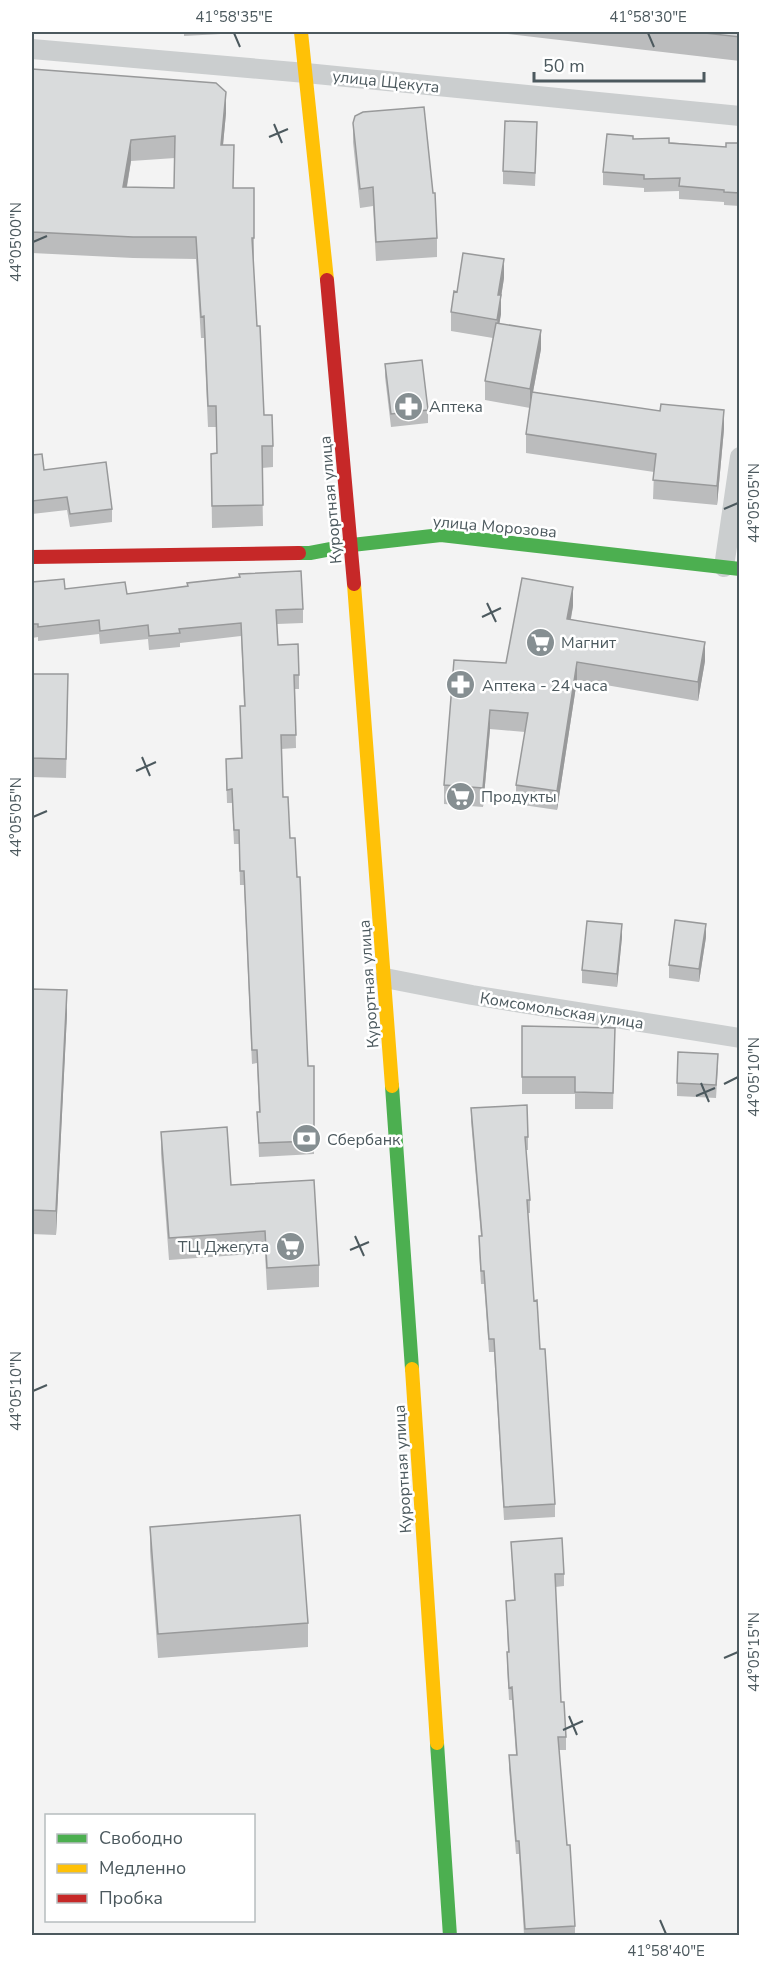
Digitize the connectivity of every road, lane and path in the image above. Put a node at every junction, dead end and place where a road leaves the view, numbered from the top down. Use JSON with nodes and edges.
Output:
{"nodes":[{"id":1,"x":301,"y":32,"type":"edge"},
{"id":2,"x":32,"y":49,"type":"edge"},
{"id":3,"x":306,"y":73,"type":"junction"},
{"id":4,"x":740,"y":116,"type":"edge"},
{"id":5,"x":740,"y":457,"type":"edge"},
{"id":6,"x":352,"y":545,"type":"junction"},
{"id":7,"x":32,"y":557,"type":"edge"},
{"id":8,"x":732,"y":568,"type":"edge"},
{"id":9,"x":385,"y":978,"type":"junction"},
{"id":10,"x":740,"y":1038,"type":"edge"},
{"id":11,"x":450,"y":1935,"type":"edge"}],
"edges":[{"from":1,"to":3,"type":"main road","name":"Курортная улица"},
{"from":2,"to":3,"type":"street","name":"улица Щекута"},
{"from":3,"to":4,"type":"street","name":"улица Щекута"},
{"from":3,"to":6,"type":"main road","name":"Курортная улица"},
{"from":5,"to":8,"type":"street"},
{"from":6,"to":7,"type":"main road","name":"улица Морозова"},
{"from":6,"to":8,"type":"main road","name":"улица Морозова"},
{"from":6,"to":9,"type":"main road","name":"Курортная улица"},
{"from":9,"to":10,"type":"street","name":"Комсомольская улица"},
{"from":9,"to":11,"type":"main road","name":"Курортная улица"}]}
